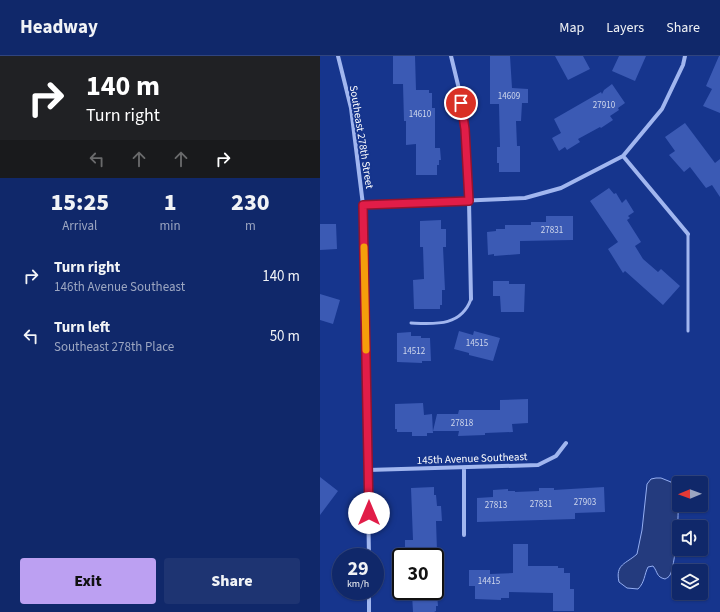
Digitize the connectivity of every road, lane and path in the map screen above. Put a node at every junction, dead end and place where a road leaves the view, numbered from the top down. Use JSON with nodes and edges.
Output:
{"nodes":[{"id":1,"x":338,"y":56,"type":"edge"},
{"id":2,"x":451,"y":56,"type":"edge"},
{"id":3,"x":685,"y":56,"type":"edge"},
{"id":4,"x":623,"y":156,"type":"junction"},
{"id":5,"x":469,"y":201,"type":"junction"},
{"id":6,"x":363,"y":205,"type":"junction"},
{"id":7,"x":688,"y":234,"type":"joint"},
{"id":8,"x":471,"y":300,"type":"joint"},
{"id":9,"x":411,"y":323,"type":"dead end"},
{"id":10,"x":688,"y":331,"type":"dead end"},
{"id":11,"x":566,"y":442,"type":"dead end"},
{"id":12,"x":464,"y":468,"type":"junction"},
{"id":13,"x":368,"y":470,"type":"junction"},
{"id":14,"x":464,"y":535,"type":"dead end"},
{"id":15,"x":369,"y":548,"type":"edge"},
{"id":16,"x":369,"y":600,"type":"edge"},
{"id":17,"x":369,"y":612,"type":"edge"}],
"edges":[{"from":1,"to":6,"type":"street","name":"Southeast 278th Street"},
{"from":2,"to":5,"type":"street"},
{"from":3,"to":4,"type":"street"},
{"from":4,"to":5,"type":"street"},
{"from":4,"to":7,"type":"street"},
{"from":5,"to":6,"type":"street"},
{"from":5,"to":8,"type":"street"},
{"from":6,"to":13,"type":"street","name":"Southeast 278th Street"},
{"from":7,"to":10,"type":"lane"},
{"from":8,"to":9,"type":"lane"},
{"from":11,"to":12,"type":"street","name":"145th Avenue Southeast"},
{"from":12,"to":13,"type":"street","name":"145th Avenue Southeast"},
{"from":12,"to":14,"type":"street"},
{"from":13,"to":15,"type":"street","name":"Southeast 278th Street"},
{"from":16,"to":17,"type":"street"}]}
